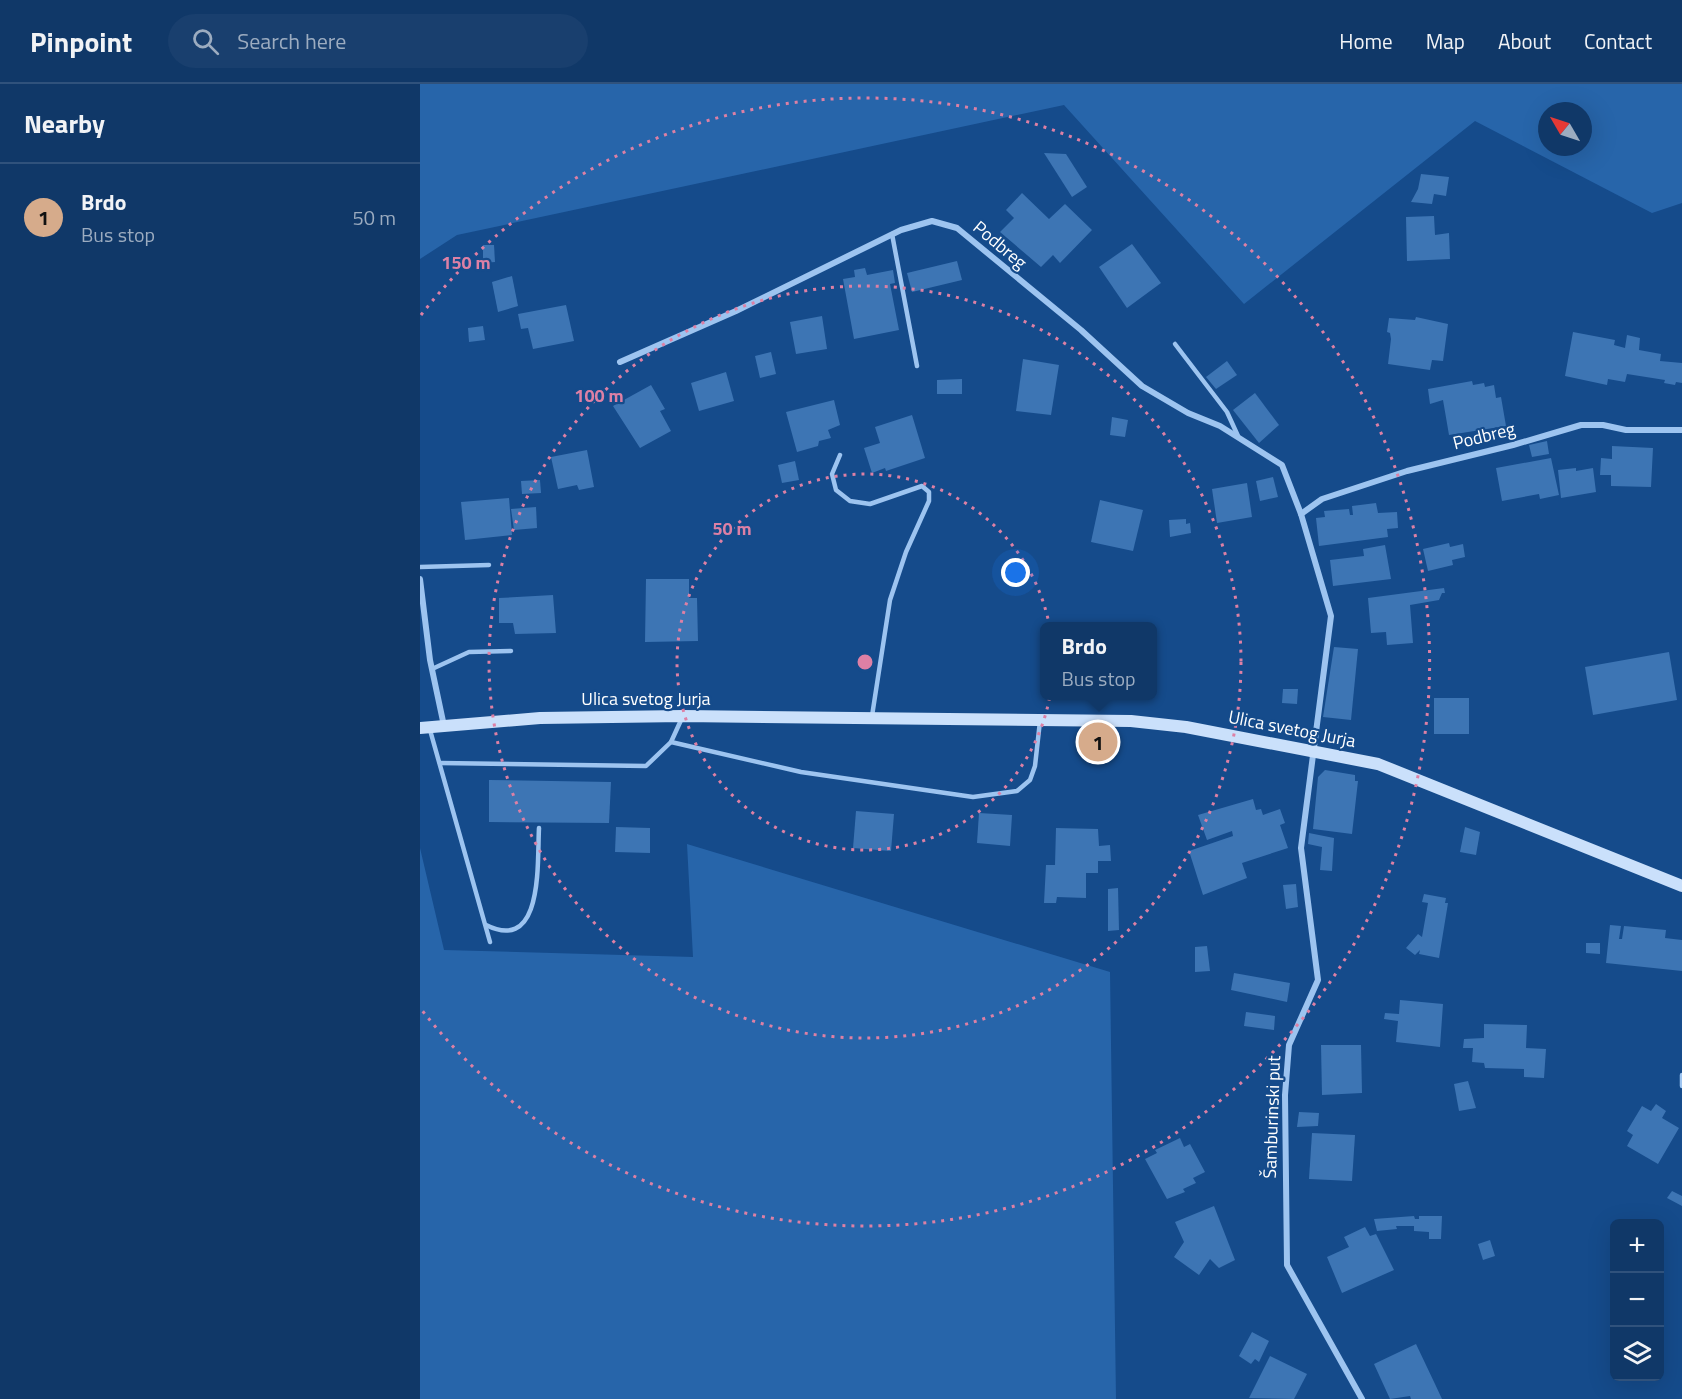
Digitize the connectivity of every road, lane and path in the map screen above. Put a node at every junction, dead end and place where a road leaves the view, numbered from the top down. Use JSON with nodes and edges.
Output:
{"nodes":[{"id":1,"x":892,"y":234,"type":"junction"},
{"id":2,"x":1175,"y":344,"type":"dead end"},
{"id":3,"x":620,"y":362,"type":"dead end"},
{"id":4,"x":917,"y":366,"type":"dead end"},
{"id":5,"x":1682,"y":430,"type":"edge"},
{"id":6,"x":1239,"y":439,"type":"junction"},
{"id":7,"x":840,"y":455,"type":"dead end"},
{"id":8,"x":1300,"y":514,"type":"junction"},
{"id":9,"x":489,"y":565,"type":"dead end"},
{"id":10,"x":420,"y":567,"type":"edge"},
{"id":11,"x":420,"y":579,"type":"edge"},
{"id":12,"x":511,"y":651,"type":"dead end"},
{"id":13,"x":432,"y":669,"type":"junction"},
{"id":14,"x":683,"y":716,"type":"junction"},
{"id":15,"x":872,"y":718,"type":"junction"},
{"id":16,"x":1041,"y":719,"type":"junction"},
{"id":17,"x":444,"y":726,"type":"junction"},
{"id":18,"x":423,"y":728,"type":"edge"},
{"id":19,"x":671,"y":742,"type":"junction"},
{"id":20,"x":1312,"y":752,"type":"junction"},
{"id":21,"x":440,"y":764,"type":"junction"},
{"id":22,"x":539,"y":828,"type":"dead end"},
{"id":23,"x":1682,"y":886,"type":"edge"},
{"id":24,"x":486,"y":925,"type":"junction"},
{"id":25,"x":490,"y":942,"type":"dead end"},
{"id":26,"x":1682,"y":1075,"type":"edge"},
{"id":27,"x":1682,"y":1086,"type":"edge"},
{"id":28,"x":1362,"y":1399,"type":"edge"}],
"edges":[{"from":1,"to":3,"type":"street","name":"Podbreg"},
{"from":1,"to":4,"type":"lane"},
{"from":1,"to":6,"type":"street","name":"Podbreg"},
{"from":2,"to":6,"type":"lane"},
{"from":5,"to":8,"type":"street","name":"Podbreg"},
{"from":6,"to":8,"type":"street","name":"Podbreg"},
{"from":7,"to":15,"type":"lane"},
{"from":8,"to":20,"type":"street","name":"Podbreg"},
{"from":9,"to":10,"type":"lane"},
{"from":11,"to":13,"type":"street"},
{"from":12,"to":13,"type":"lane"},
{"from":13,"to":17,"type":"street"},
{"from":14,"to":15,"type":"main road","name":"Ulica svetog Jurja"},
{"from":14,"to":17,"type":"main road","name":"Ulica svetog Jurja"},
{"from":14,"to":19,"type":"lane"},
{"from":15,"to":16,"type":"main road","name":"Ulica svetog Jurja"},
{"from":16,"to":19,"type":"lane"},
{"from":16,"to":20,"type":"main road","name":"Ulica svetog Jurja"},
{"from":17,"to":18,"type":"main road","name":"Ulica svetog Jurja"},
{"from":18,"to":21,"type":"lane"},
{"from":19,"to":21,"type":"lane"},
{"from":20,"to":23,"type":"main road","name":"Ulica svetog Jurja"},
{"from":20,"to":28,"type":"street","name":"Šamburinski put"},
{"from":21,"to":24,"type":"lane"},
{"from":22,"to":24,"type":"lane"},
{"from":24,"to":25,"type":"lane"},
{"from":26,"to":27,"type":"lane"}]}
